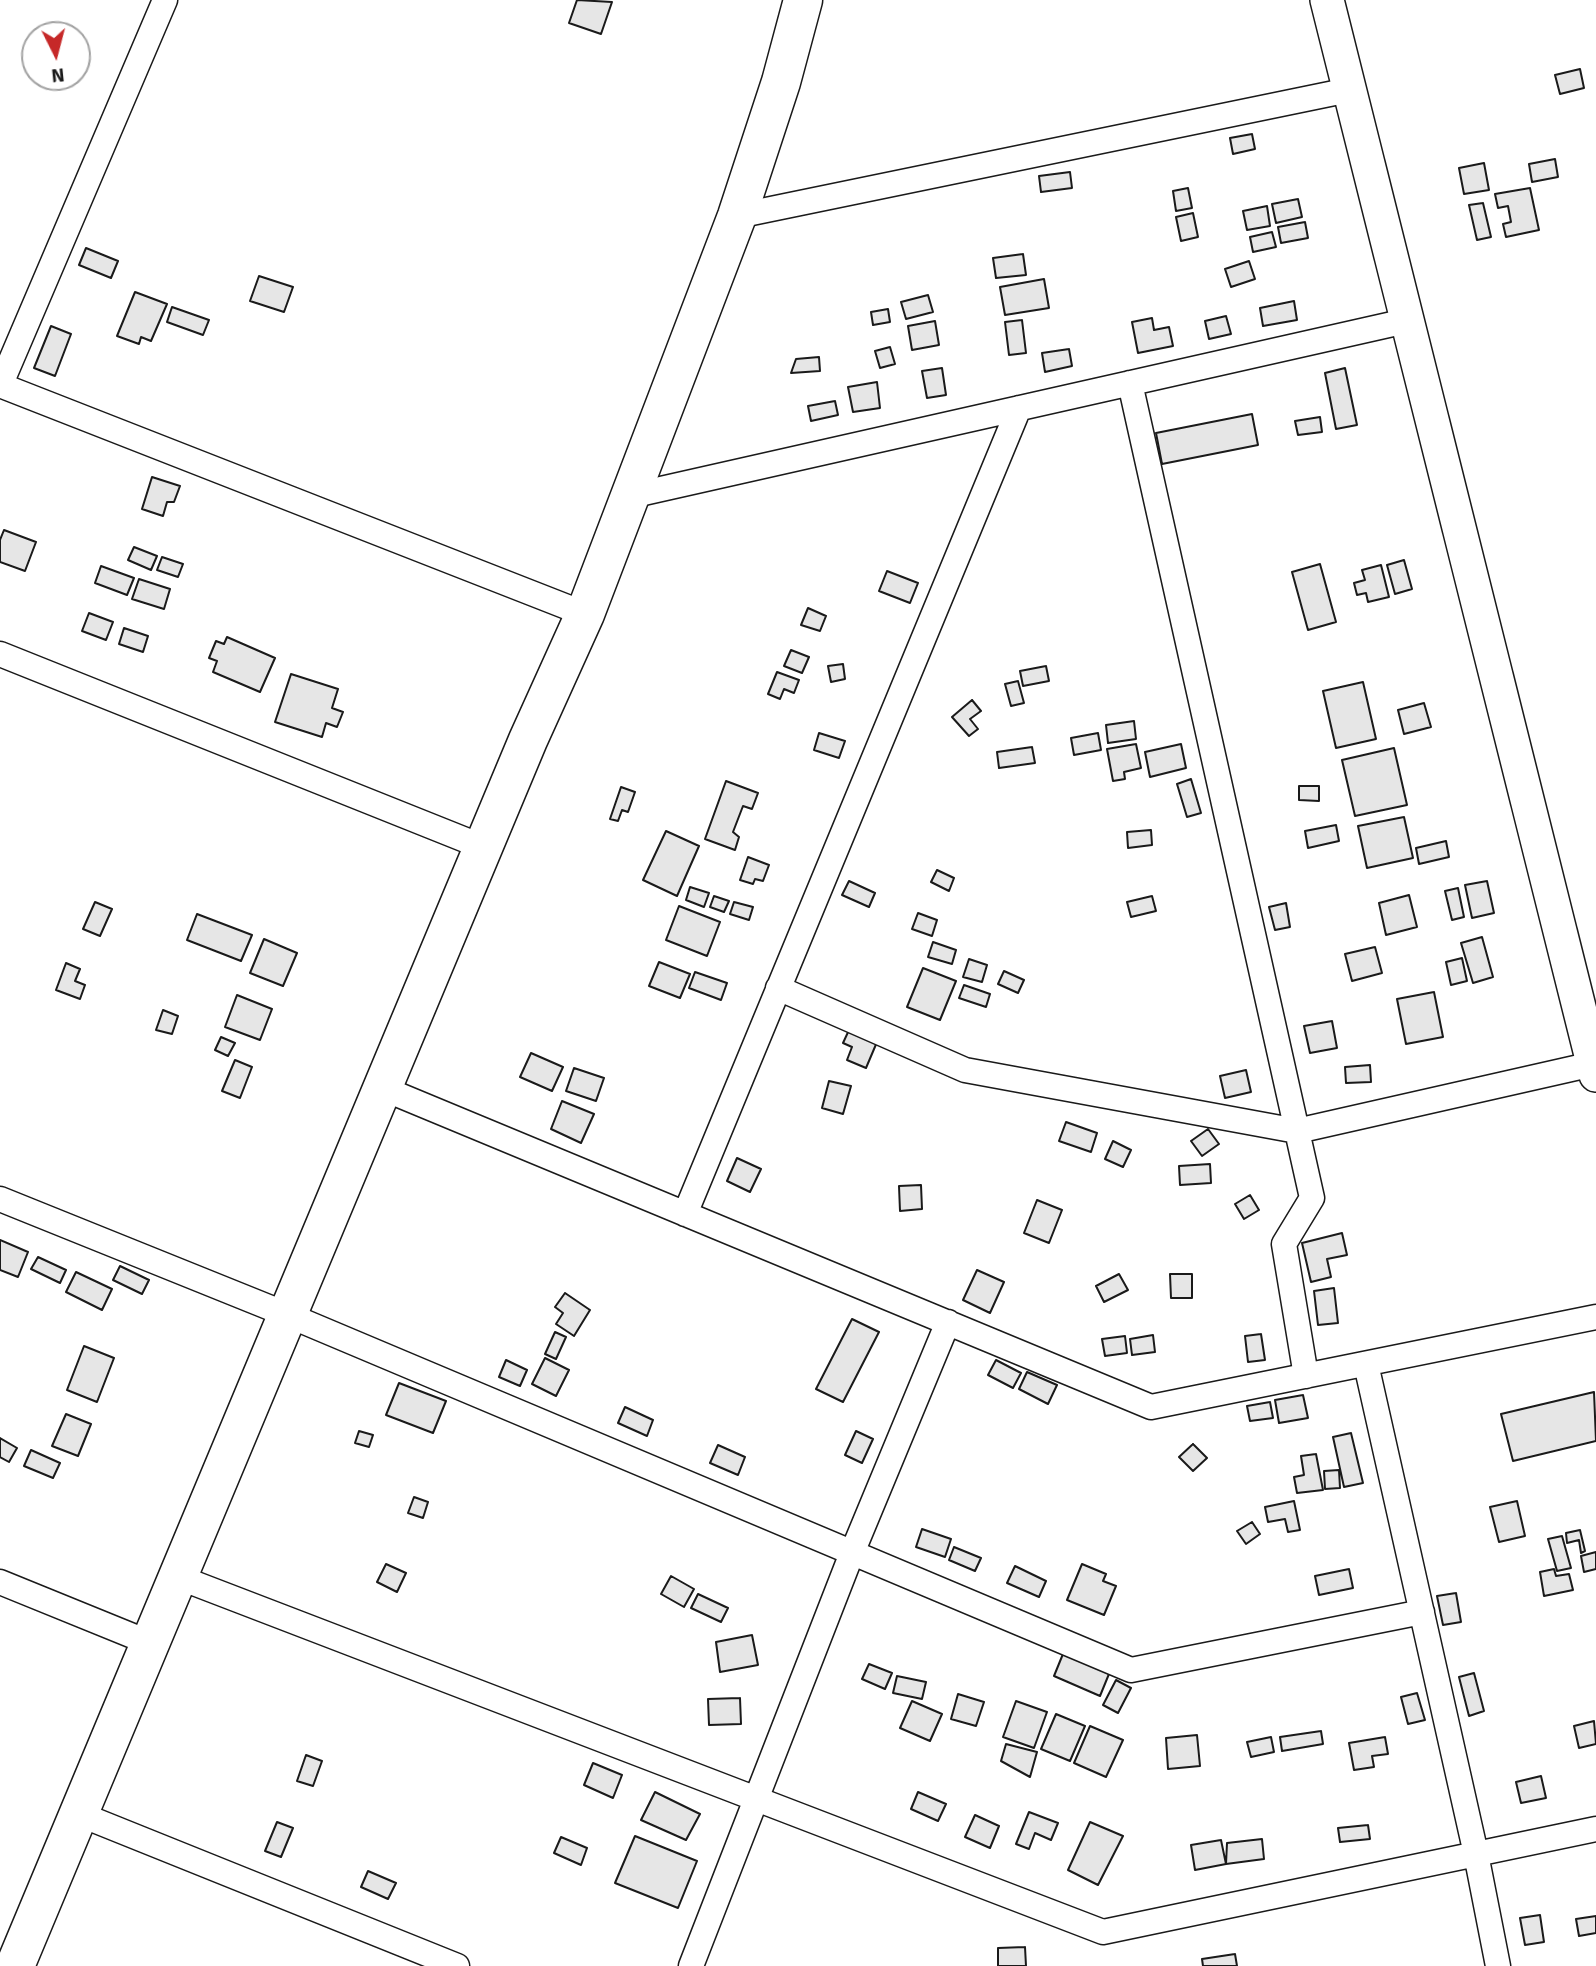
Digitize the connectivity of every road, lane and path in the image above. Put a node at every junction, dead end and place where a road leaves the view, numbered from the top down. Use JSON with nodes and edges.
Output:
{"nodes":[{"id":1,"x":165,"y":0,"type":"edge"},
{"id":2,"x":803,"y":0,"type":"edge"},
{"id":3,"x":1326,"y":0,"type":"edge"},
{"id":4,"x":1349,"y":90,"type":"junction"},
{"id":5,"x":737,"y":216,"type":"junction"},
{"id":6,"x":1406,"y":321,"type":"junction"},
{"id":7,"x":1130,"y":383,"type":"junction"},
{"id":8,"x":0,"y":386,"type":"edge"},
{"id":9,"x":1019,"y":408,"type":"junction"},
{"id":10,"x":631,"y":496,"type":"junction"},
{"id":11,"x":585,"y":614,"type":"junction"},
{"id":12,"x":0,"y":654,"type":"edge"},
{"id":13,"x":484,"y":847,"type":"junction"},
{"id":14,"x":778,"y":988,"type":"junction"},
{"id":15,"x":1595,"y":1070,"type":"edge"},
{"id":16,"x":382,"y":1088,"type":"junction"},
{"id":17,"x":1297,"y":1131,"type":"junction"},
{"id":18,"x":0,"y":1199,"type":"edge"},
{"id":19,"x":685,"y":1213,"type":"junction"},
{"id":20,"x":288,"y":1315,"type":"junction"},
{"id":21,"x":1596,"y":1317,"type":"edge"},
{"id":22,"x":948,"y":1322,"type":"junction"},
{"id":23,"x":1366,"y":1364,"type":"junction"},
{"id":24,"x":1306,"y":1376,"type":"junction"},
{"id":25,"x":852,"y":1553,"type":"junction"},
{"id":26,"x":178,"y":1577,"type":"junction"},
{"id":27,"x":0,"y":1582,"type":"edge"},
{"id":28,"x":1422,"y":1612,"type":"junction"},
{"id":29,"x":150,"y":1643,"type":"junction"},
{"id":30,"x":757,"y":1800,"type":"junction"},
{"id":31,"x":79,"y":1814,"type":"junction"},
{"id":32,"x":1596,"y":1829,"type":"edge"},
{"id":33,"x":1476,"y":1854,"type":"junction"},
{"id":34,"x":15,"y":1966,"type":"edge"},
{"id":35,"x":457,"y":1966,"type":"edge"},
{"id":36,"x":691,"y":1966,"type":"edge"},
{"id":37,"x":1498,"y":1966,"type":"edge"}],
"edges":[{"from":1,"to":8,"type":"street"},
{"from":2,"to":5,"type":"main road"},
{"from":3,"to":4,"type":"main road"},
{"from":4,"to":5,"type":"street"},
{"from":4,"to":6,"type":"main road"},
{"from":5,"to":10,"type":"main road"},
{"from":6,"to":7,"type":"street"},
{"from":6,"to":15,"type":"main road"},
{"from":7,"to":9,"type":"street"},
{"from":7,"to":17,"type":"street"},
{"from":8,"to":11,"type":"street"},
{"from":9,"to":10,"type":"street"},
{"from":9,"to":14,"type":"street"},
{"from":10,"to":11,"type":"main road"},
{"from":11,"to":13,"type":"main road"},
{"from":12,"to":13,"type":"street"},
{"from":13,"to":16,"type":"main road"},
{"from":14,"to":17,"type":"street"},
{"from":14,"to":19,"type":"street"},
{"from":15,"to":17,"type":"street"},
{"from":16,"to":19,"type":"street"},
{"from":16,"to":20,"type":"main road"},
{"from":17,"to":24,"type":"street"},
{"from":18,"to":20,"type":"street"},
{"from":19,"to":22,"type":"street"},
{"from":20,"to":25,"type":"street"},
{"from":20,"to":26,"type":"main road"},
{"from":21,"to":23,"type":"street"},
{"from":22,"to":24,"type":"street"},
{"from":22,"to":25,"type":"street"},
{"from":23,"to":24,"type":"street"},
{"from":23,"to":28,"type":"street"},
{"from":25,"to":28,"type":"street"},
{"from":25,"to":30,"type":"street"},
{"from":26,"to":29,"type":"main road"},
{"from":26,"to":30,"type":"street"},
{"from":27,"to":29,"type":"street"},
{"from":28,"to":33,"type":"street"},
{"from":29,"to":31,"type":"main road"},
{"from":30,"to":33,"type":"street"},
{"from":30,"to":36,"type":"street"},
{"from":31,"to":34,"type":"main road"},
{"from":31,"to":35,"type":"street"},
{"from":32,"to":33,"type":"street"},
{"from":33,"to":37,"type":"street"}]}
